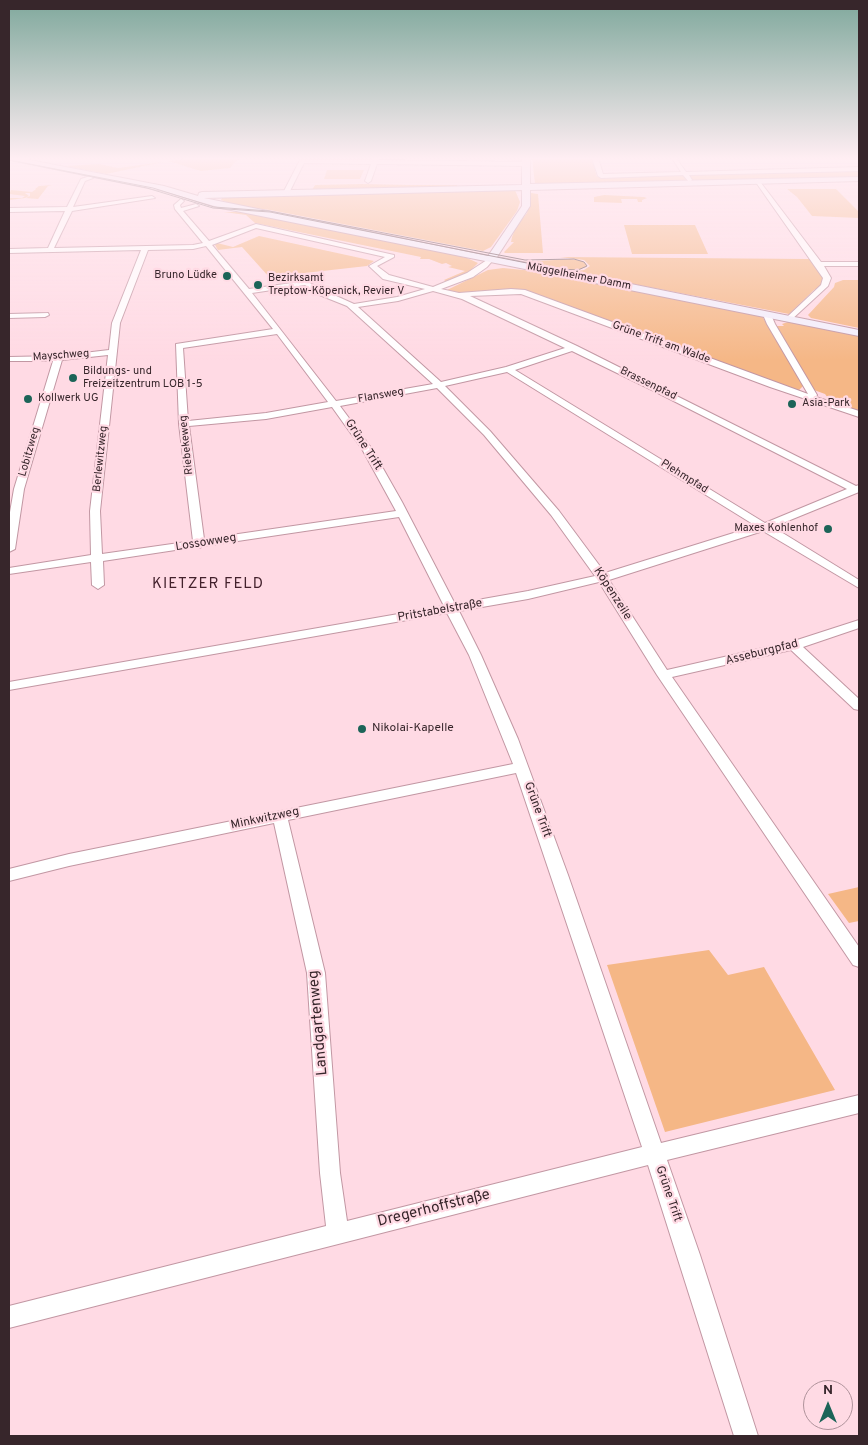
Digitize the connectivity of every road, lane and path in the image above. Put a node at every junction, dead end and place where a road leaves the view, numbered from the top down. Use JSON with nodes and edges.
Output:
{"nodes":[{"id":1,"x":62,"y":225,"type":"edge"},
{"id":2,"x":194,"y":225,"type":"edge"},
{"id":3,"x":320,"y":225,"type":"edge"},
{"id":4,"x":514,"y":225,"type":"edge"},
{"id":5,"x":791,"y":225,"type":"edge"},
{"id":6,"x":208,"y":244,"type":"junction"},
{"id":7,"x":145,"y":248,"type":"junction"},
{"id":8,"x":50,"y":250,"type":"junction"},
{"id":9,"x":9,"y":251,"type":"edge"},
{"id":10,"x":490,"y":260,"type":"junction"},
{"id":11,"x":819,"y":264,"type":"junction"},
{"id":12,"x":859,"y":264,"type":"edge"},
{"id":13,"x":435,"y":289,"type":"junction"},
{"id":14,"x":247,"y":291,"type":"junction"},
{"id":15,"x":460,"y":295,"type":"junction"},
{"id":16,"x":353,"y":306,"type":"junction"},
{"id":17,"x":46,"y":315,"type":"dead end"},
{"id":18,"x":770,"y":315,"type":"junction"},
{"id":19,"x":9,"y":316,"type":"edge"},
{"id":20,"x":790,"y":319,"type":"junction"},
{"id":21,"x":278,"y":331,"type":"junction"},
{"id":22,"x":859,"y":333,"type":"edge"},
{"id":23,"x":574,"y":348,"type":"junction"},
{"id":24,"x":113,"y":352,"type":"junction"},
{"id":25,"x":58,"y":358,"type":"junction"},
{"id":26,"x":9,"y":360,"type":"edge"},
{"id":27,"x":508,"y":369,"type":"junction"},
{"id":28,"x":439,"y":385,"type":"junction"},
{"id":29,"x":809,"y":397,"type":"junction"},
{"id":30,"x":336,"y":404,"type":"junction"},
{"id":31,"x":859,"y":414,"type":"edge"},
{"id":32,"x":184,"y":424,"type":"junction"},
{"id":33,"x":858,"y":489,"type":"edge"},
{"id":34,"x":402,"y":513,"type":"junction"},
{"id":35,"x":765,"y":527,"type":"junction"},
{"id":36,"x":198,"y":544,"type":"junction"},
{"id":37,"x":9,"y":549,"type":"edge"},
{"id":38,"x":96,"y":559,"type":"junction"},
{"id":39,"x":9,"y":571,"type":"edge"},
{"id":40,"x":602,"y":578,"type":"junction"},
{"id":41,"x":98,"y":585,"type":"dead end"},
{"id":42,"x":859,"y":585,"type":"edge"},
{"id":43,"x":451,"y":610,"type":"junction"},
{"id":44,"x":859,"y":624,"type":"edge"},
{"id":45,"x":793,"y":646,"type":"junction"},
{"id":46,"x":664,"y":675,"type":"junction"},
{"id":47,"x":9,"y":686,"type":"edge"},
{"id":48,"x":859,"y":706,"type":"edge"},
{"id":49,"x":521,"y":767,"type":"junction"},
{"id":50,"x":280,"y":816,"type":"junction"},
{"id":51,"x":9,"y":875,"type":"edge"},
{"id":52,"x":859,"y":960,"type":"edge"},
{"id":53,"x":859,"y":1104,"type":"edge"},
{"id":54,"x":654,"y":1154,"type":"junction"},
{"id":55,"x":338,"y":1233,"type":"junction"},
{"id":56,"x":9,"y":1317,"type":"edge"},
{"id":57,"x":746,"y":1436,"type":"edge"}],
"edges":[{"from":1,"to":8,"type":"street"},
{"from":2,"to":6,"type":"street","name":"Grüne Trift"},
{"from":3,"to":10,"type":"main road","name":"Müggelheimer Damm"},
{"from":4,"to":10,"type":"main road"},
{"from":5,"to":11,"type":"street"},
{"from":6,"to":7,"type":"street"},
{"from":6,"to":13,"type":"street"},
{"from":6,"to":14,"type":"street","name":"Grüne Trift"},
{"from":7,"to":8,"type":"street"},
{"from":7,"to":24,"type":"street","name":"Berlewitzweg"},
{"from":8,"to":9,"type":"street"},
{"from":10,"to":13,"type":"street"},
{"from":10,"to":18,"type":"main road","name":"Müggelheimer Damm"},
{"from":11,"to":12,"type":"street"},
{"from":11,"to":20,"type":"street"},
{"from":13,"to":15,"type":"street","name":"Brassenpfad"},
{"from":13,"to":16,"type":"street"},
{"from":14,"to":16,"type":"street","name":"Köpenzeile"},
{"from":14,"to":21,"type":"street","name":"Grüne Trift"},
{"from":15,"to":23,"type":"street","name":"Brassenpfad"},
{"from":15,"to":29,"type":"street","name":"Grüne Trift am Walde"},
{"from":16,"to":28,"type":"street","name":"Köpenzeile"},
{"from":17,"to":19,"type":"street"},
{"from":18,"to":20,"type":"main road","name":"Müggelheimer Damm"},
{"from":18,"to":29,"type":"street"},
{"from":20,"to":22,"type":"main road","name":"Müggelheimer Damm"},
{"from":21,"to":30,"type":"street","name":"Grüne Trift"},
{"from":21,"to":32,"type":"street","name":"Riebekeweg"},
{"from":23,"to":27,"type":"street","name":"Flansweg"},
{"from":23,"to":33,"type":"street","name":"Brassenpfad"},
{"from":24,"to":25,"type":"street","name":"Mayschweg"},
{"from":24,"to":38,"type":"street","name":"Berlewitzweg"},
{"from":25,"to":26,"type":"street","name":"Mayschweg"},
{"from":25,"to":37,"type":"street","name":"Lobitzweg"},
{"from":27,"to":28,"type":"street","name":"Flansweg"},
{"from":27,"to":35,"type":"street","name":"Plehmpfad"},
{"from":28,"to":30,"type":"street","name":"Flansweg"},
{"from":28,"to":40,"type":"street","name":"Köpenzeile"},
{"from":29,"to":31,"type":"street","name":"Grüne Trift am Walde"},
{"from":30,"to":32,"type":"street","name":"Flansweg"},
{"from":30,"to":34,"type":"street","name":"Grüne Trift"},
{"from":32,"to":36,"type":"street","name":"Riebekeweg"},
{"from":33,"to":35,"type":"street","name":"Pritstabelstraße"},
{"from":34,"to":36,"type":"street","name":"Lossowweg"},
{"from":34,"to":43,"type":"street","name":"Grüne Trift"},
{"from":35,"to":40,"type":"street","name":"Pritstabelstraße"},
{"from":35,"to":42,"type":"street","name":"Plehmpfad"},
{"from":36,"to":38,"type":"street","name":"Lossowweg"},
{"from":38,"to":39,"type":"street","name":"Lossowweg"},
{"from":38,"to":41,"type":"street","name":"Berlewitzweg"},
{"from":40,"to":43,"type":"street","name":"Pritstabelstraße"},
{"from":40,"to":46,"type":"street","name":"Köpenzeile"},
{"from":43,"to":47,"type":"street","name":"Pritstabelstraße"},
{"from":43,"to":49,"type":"street","name":"Grüne Trift"},
{"from":44,"to":45,"type":"street","name":"Asseburgpfad"},
{"from":45,"to":46,"type":"street","name":"Asseburgpfad"},
{"from":45,"to":48,"type":"street"},
{"from":46,"to":52,"type":"street","name":"Köpenzeile"},
{"from":49,"to":50,"type":"street","name":"Minkwitzweg"},
{"from":49,"to":54,"type":"street","name":"Grüne Trift"},
{"from":50,"to":51,"type":"street","name":"Minkwitzweg"},
{"from":50,"to":55,"type":"street","name":"Landgartenweg"},
{"from":53,"to":54,"type":"street","name":"Dregerhoffstraße"},
{"from":54,"to":55,"type":"street","name":"Dregerhoffstraße"},
{"from":54,"to":57,"type":"street","name":"Grüne Trift"},
{"from":55,"to":56,"type":"street","name":"Dregerhoffstraße"}]}
